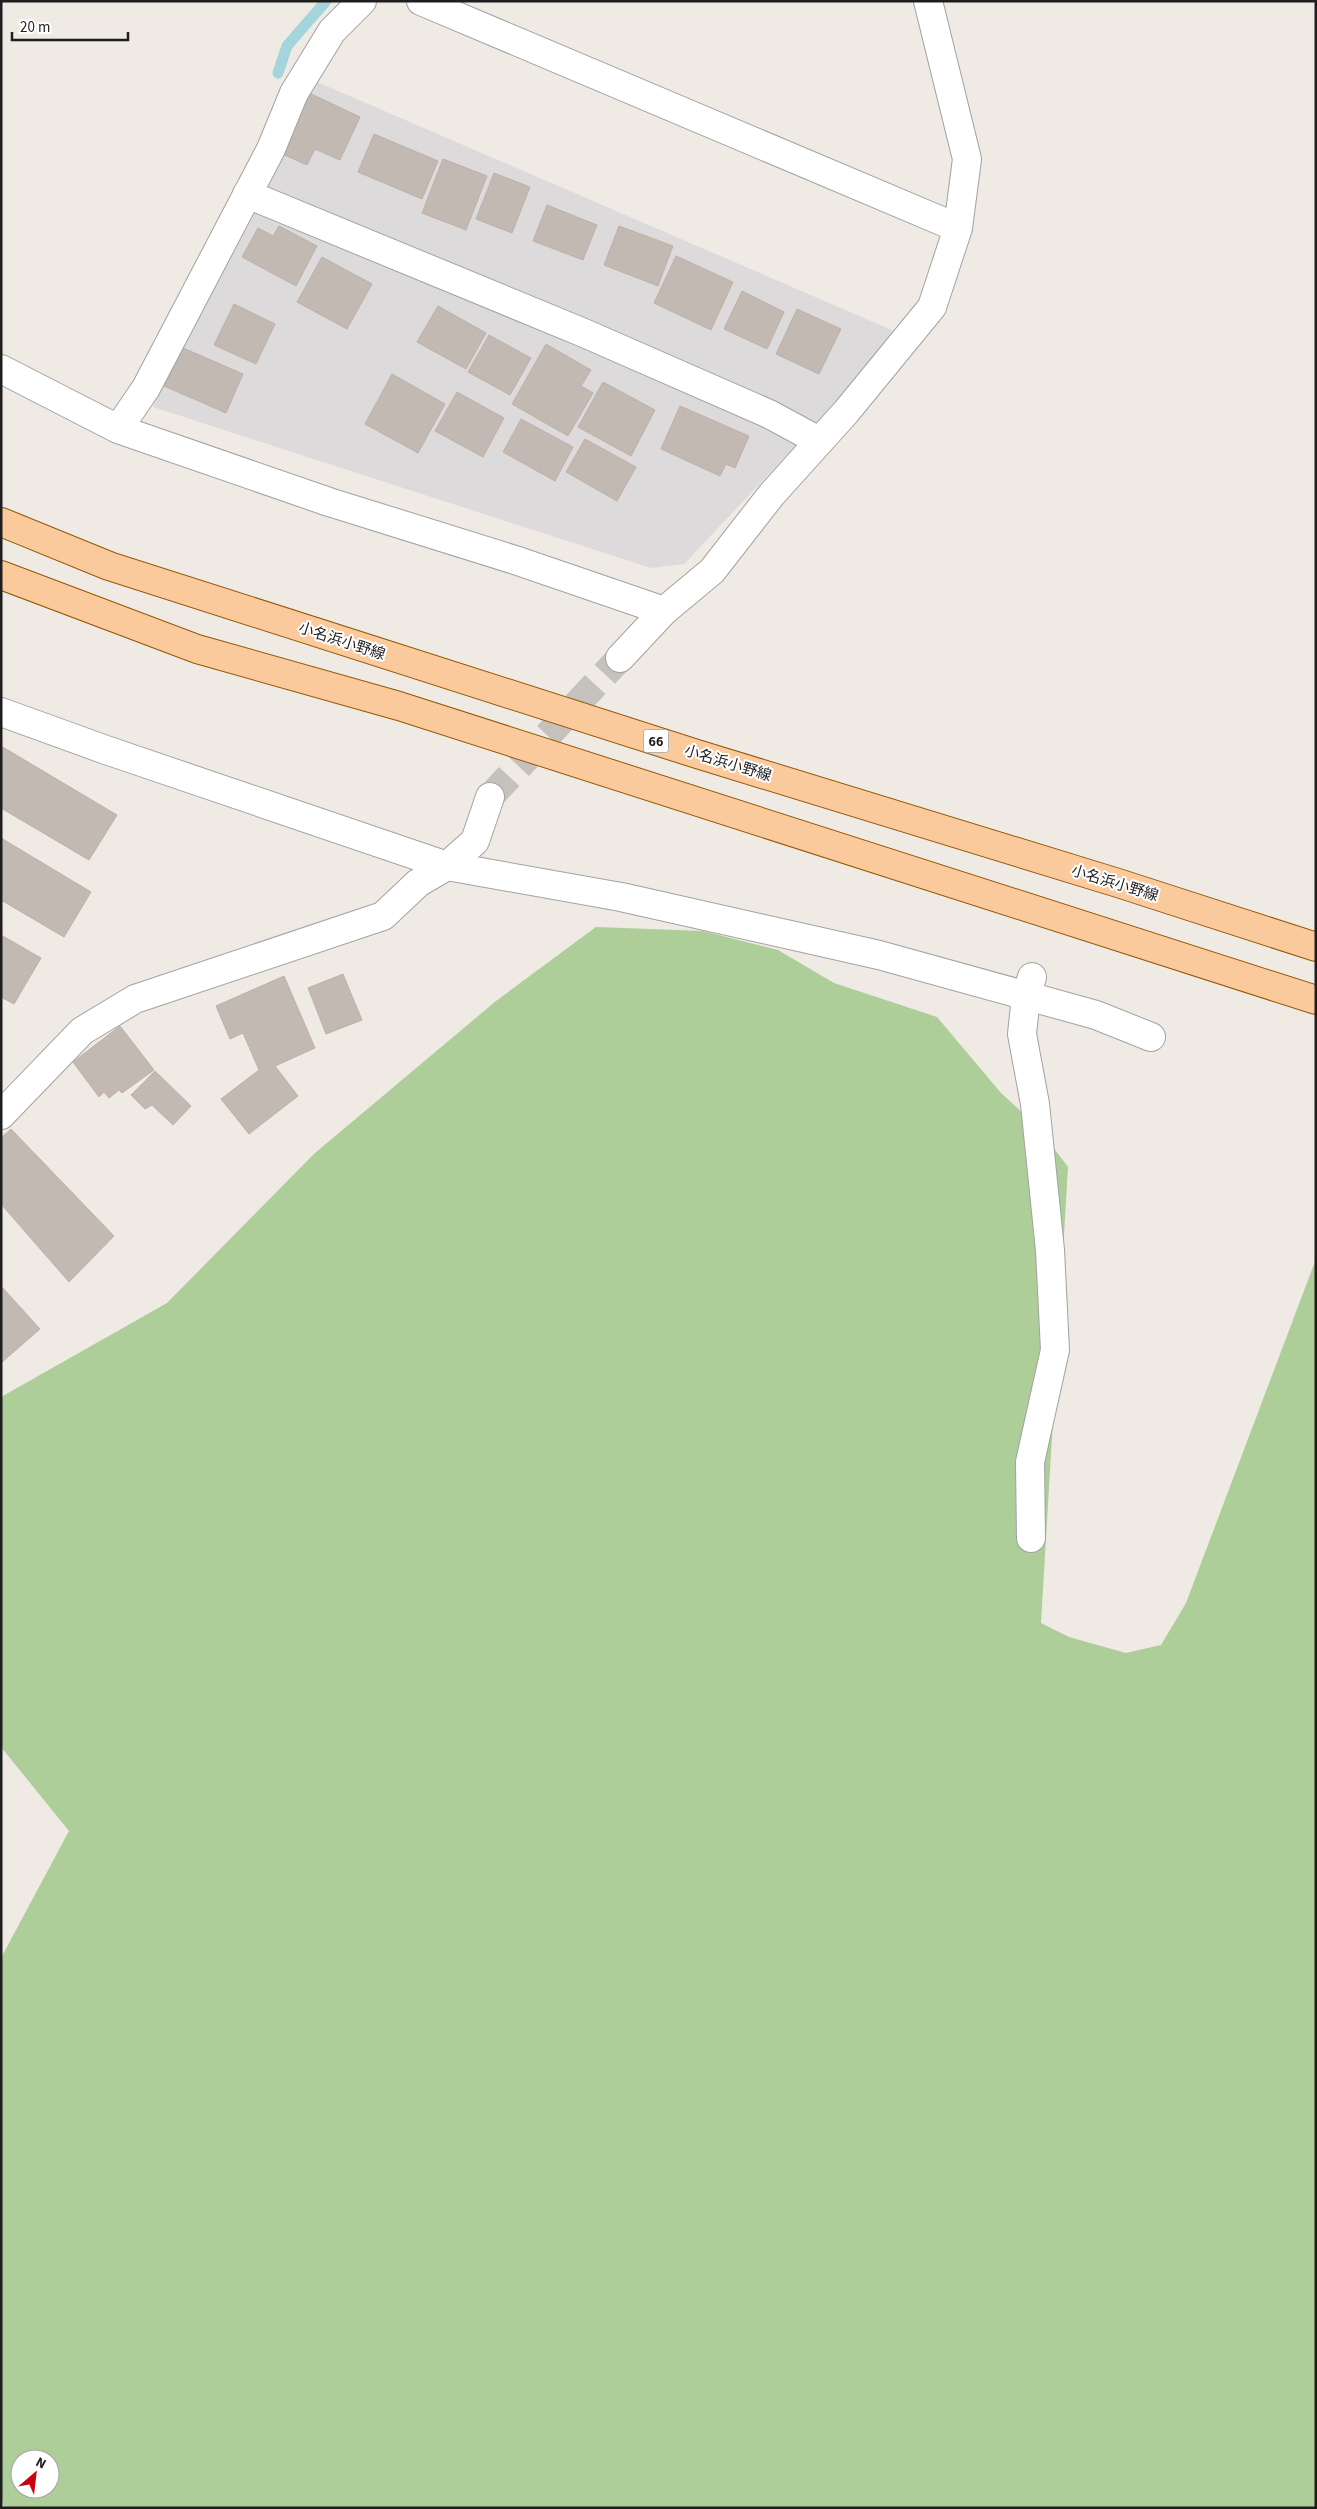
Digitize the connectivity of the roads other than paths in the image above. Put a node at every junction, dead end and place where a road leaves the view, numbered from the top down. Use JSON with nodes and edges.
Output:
{"nodes":[{"id":1,"x":362,"y":1,"type":"edge"},
{"id":2,"x":422,"y":1,"type":"edge"},
{"id":3,"x":928,"y":1,"type":"edge"},
{"id":4,"x":247,"y":194,"type":"junction"},
{"id":5,"x":958,"y":228,"type":"junction"},
{"id":6,"x":1,"y":369,"type":"edge"},
{"id":7,"x":118,"y":429,"type":"junction"},
{"id":8,"x":819,"y":441,"type":"junction"},
{"id":9,"x":1,"y":522,"type":"edge"},
{"id":10,"x":1,"y":575,"type":"edge"},
{"id":11,"x":664,"y":611,"type":"junction"},
{"id":12,"x":620,"y":658,"type":"tunnel mouth"},
{"id":13,"x":1,"y":712,"type":"edge"},
{"id":14,"x":490,"y":797,"type":"tunnel mouth"},
{"id":15,"x":447,"y":866,"type":"junction"},
{"id":16,"x":1316,"y":947,"type":"edge"},
{"id":17,"x":1029,"y":986,"type":"junction"},
{"id":18,"x":1316,"y":1000,"type":"edge"},
{"id":19,"x":1151,"y":1037,"type":"dead end"},
{"id":20,"x":1,"y":1115,"type":"edge"},
{"id":21,"x":1031,"y":1538,"type":"dead end"}],
"edges":[{"from":1,"to":4,"type":"street"},
{"from":2,"to":5,"type":"street"},
{"from":3,"to":5,"type":"street"},
{"from":4,"to":7,"type":"street"},
{"from":4,"to":8,"type":"street"},
{"from":5,"to":8,"type":"street"},
{"from":6,"to":7,"type":"street"},
{"from":7,"to":11,"type":"street"},
{"from":8,"to":11,"type":"street"},
{"from":9,"to":16,"type":"main road","name":"小名浜小野線","number":"66"},
{"from":10,"to":18,"type":"main road"},
{"from":11,"to":12,"type":"street"},
{"from":13,"to":15,"type":"street"},
{"from":14,"to":15,"type":"street"},
{"from":15,"to":17,"type":"street"},
{"from":15,"to":20,"type":"street"},
{"from":17,"to":19,"type":"street"},
{"from":17,"to":21,"type":"street"}]}
